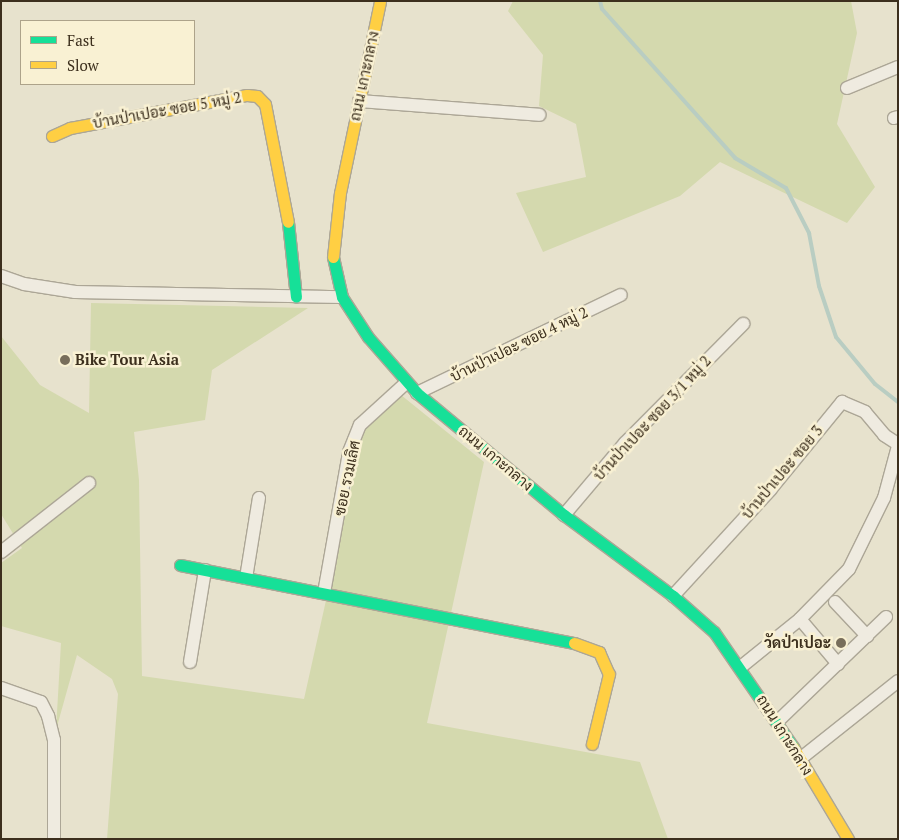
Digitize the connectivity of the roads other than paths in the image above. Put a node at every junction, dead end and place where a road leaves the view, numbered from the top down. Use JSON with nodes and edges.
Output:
{"nodes":[{"id":1,"x":380,"y":1,"type":"edge"},
{"id":2,"x":898,"y":67,"type":"edge"},
{"id":3,"x":847,"y":88,"type":"dead end"},
{"id":4,"x":359,"y":101,"type":"junction"},
{"id":5,"x":539,"y":115,"type":"dead end"},
{"id":6,"x":52,"y":136,"type":"dead end"},
{"id":7,"x":1,"y":276,"type":"edge"},
{"id":8,"x":621,"y":295,"type":"dead end"},
{"id":9,"x":296,"y":297,"type":"junction"},
{"id":10,"x":342,"y":297,"type":"junction"},
{"id":11,"x":742,"y":324,"type":"dead end"},
{"id":12,"x":406,"y":383,"type":"junction"},
{"id":13,"x":417,"y":393,"type":"junction"},
{"id":14,"x":898,"y":445,"type":"edge"},
{"id":15,"x":89,"y":483,"type":"dead end"},
{"id":16,"x":259,"y":498,"type":"dead end"},
{"id":17,"x":564,"y":515,"type":"junction"},
{"id":18,"x":1,"y":552,"type":"edge"},
{"id":19,"x":180,"y":565,"type":"dead end"},
{"id":20,"x":205,"y":570,"type":"junction"},
{"id":21,"x":246,"y":578,"type":"junction"},
{"id":22,"x":324,"y":593,"type":"junction"},
{"id":23,"x":674,"y":596,"type":"junction"},
{"id":24,"x":835,"y":602,"type":"dead end"},
{"id":25,"x":886,"y":617,"type":"dead end"},
{"id":26,"x":800,"y":619,"type":"junction"},
{"id":27,"x":867,"y":636,"type":"junction"},
{"id":28,"x":190,"y":662,"type":"dead end"},
{"id":29,"x":838,"y":664,"type":"junction"},
{"id":30,"x":742,"y":666,"type":"junction"},
{"id":31,"x":898,"y":681,"type":"edge"},
{"id":32,"x":1,"y":688,"type":"edge"},
{"id":33,"x":778,"y":721,"type":"junction"},
{"id":34,"x":592,"y":744,"type":"dead end"},
{"id":35,"x":800,"y":759,"type":"junction"},
{"id":36,"x":54,"y":839,"type":"edge"},
{"id":37,"x":848,"y":839,"type":"edge"}],
"edges":[{"from":1,"to":4,"type":"street","name":"ถนน เกาะกลาง"},
{"from":2,"to":3,"type":"street"},
{"from":4,"to":5,"type":"street"},
{"from":4,"to":10,"type":"street","name":"ถนน เกาะกลาง"},
{"from":6,"to":9,"type":"street","name":"บ้านป่าเปอะ ซอย 5 หมู่ 2"},
{"from":7,"to":9,"type":"street"},
{"from":8,"to":13,"type":"street","name":"บ้านป่าเปอะ ซอย 4 หมู่ 2"},
{"from":9,"to":10,"type":"street"},
{"from":10,"to":12,"type":"street","name":"ถนน เกาะกลาง"},
{"from":11,"to":17,"type":"street","name":"บ้านป่าเปอะ ซอย 3/1 หมู่ 2"},
{"from":12,"to":13,"type":"street","name":"ถนน เกาะกลาง"},
{"from":12,"to":22,"type":"street","name":"ซอย รวมเลิศ"},
{"from":13,"to":17,"type":"street","name":"ถนน เกาะกลาง"},
{"from":14,"to":23,"type":"street","name":"บ้านป่าเปอะ ซอย 3"},
{"from":14,"to":26,"type":"street"},
{"from":15,"to":18,"type":"street"},
{"from":16,"to":21,"type":"street"},
{"from":17,"to":23,"type":"street","name":"ถนน เกาะกลาง"},
{"from":19,"to":20,"type":"street"},
{"from":20,"to":21,"type":"street"},
{"from":20,"to":28,"type":"street"},
{"from":21,"to":22,"type":"street"},
{"from":22,"to":34,"type":"street"},
{"from":23,"to":30,"type":"street","name":"ถนน เกาะกลาง"},
{"from":24,"to":27,"type":"street"},
{"from":25,"to":27,"type":"street"},
{"from":26,"to":29,"type":"street"},
{"from":26,"to":30,"type":"street"},
{"from":27,"to":29,"type":"street"},
{"from":29,"to":33,"type":"street"},
{"from":30,"to":33,"type":"street","name":"ถนน เกาะกลาง"},
{"from":31,"to":35,"type":"street"},
{"from":32,"to":36,"type":"street"},
{"from":33,"to":35,"type":"street","name":"ถนน เกาะกลาง"},
{"from":35,"to":37,"type":"street","name":"ถนน เกาะกลาง"}]}
